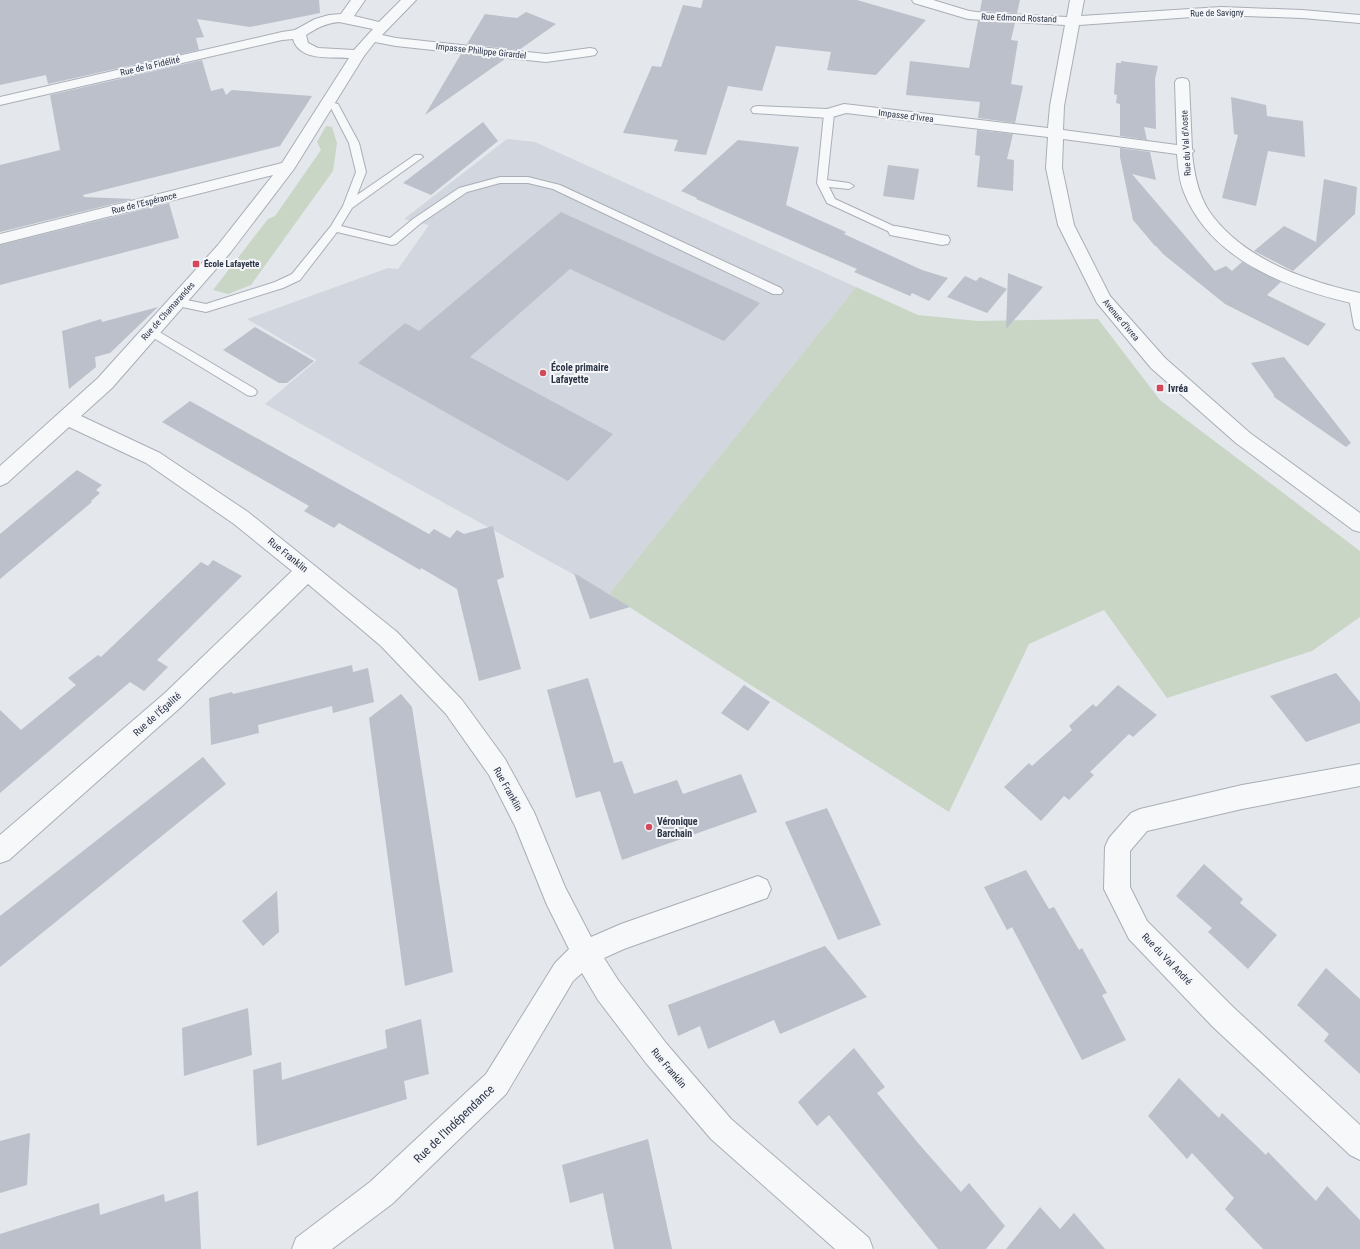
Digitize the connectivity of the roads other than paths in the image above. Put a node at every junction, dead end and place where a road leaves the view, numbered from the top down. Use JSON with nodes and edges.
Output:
{"nodes":[{"id":1,"x":358,"y":0,"type":"edge"},
{"id":2,"x":409,"y":0,"type":"edge"},
{"id":3,"x":919,"y":0,"type":"edge"},
{"id":4,"x":1077,"y":0,"type":"edge"},
{"id":5,"x":346,"y":17,"type":"junction"},
{"id":6,"x":1360,"y":19,"type":"edge"},
{"id":7,"x":1073,"y":21,"type":"junction"},
{"id":8,"x":382,"y":26,"type":"junction"},
{"id":9,"x":299,"y":34,"type":"junction"},
{"id":10,"x":372,"y":37,"type":"junction"},
{"id":11,"x":590,"y":52,"type":"dead end"},
{"id":12,"x":358,"y":54,"type":"junction"},
{"id":13,"x":1182,"y":82,"type":"dead end"},
{"id":14,"x":0,"y":101,"type":"edge"},
{"id":15,"x":326,"y":104,"type":"junction"},
{"id":16,"x":758,"y":110,"type":"dead end"},
{"id":17,"x":829,"y":114,"type":"junction"},
{"id":18,"x":1054,"y":134,"type":"junction"},
{"id":19,"x":1186,"y":151,"type":"junction"},
{"id":20,"x":418,"y":157,"type":"dead end"},
{"id":21,"x":288,"y":166,"type":"junction"},
{"id":22,"x":822,"y":183,"type":"junction"},
{"id":23,"x":849,"y":186,"type":"dead end"},
{"id":24,"x":348,"y":206,"type":"junction"},
{"id":25,"x":335,"y":228,"type":"junction"},
{"id":26,"x":896,"y":231,"type":"joint"},
{"id":27,"x":0,"y":239,"type":"edge"},
{"id":28,"x":942,"y":240,"type":"dead end"},
{"id":29,"x":777,"y":291,"type":"dead end"},
{"id":30,"x":1357,"y":298,"type":"edge"},
{"id":31,"x":177,"y":302,"type":"junction"},
{"id":32,"x":1360,"y":326,"type":"edge"},
{"id":33,"x":151,"y":331,"type":"junction"},
{"id":34,"x":251,"y":392,"type":"dead end"},
{"id":35,"x":66,"y":418,"type":"junction"},
{"id":36,"x":0,"y":478,"type":"edge"},
{"id":37,"x":1360,"y":524,"type":"edge"},
{"id":38,"x":307,"y":571,"type":"junction"},
{"id":39,"x":1360,"y":775,"type":"edge"},
{"id":40,"x":0,"y":851,"type":"edge"},
{"id":41,"x":758,"y":889,"type":"dead end"},
{"id":42,"x":585,"y":952,"type":"junction"},
{"id":43,"x":1360,"y":1145,"type":"edge"},
{"id":44,"x":307,"y":1249,"type":"edge"},
{"id":45,"x":858,"y":1249,"type":"edge"}],
"edges":[{"from":1,"to":5,"type":"street"},
{"from":2,"to":8,"type":"street","name":"Rue de Chamarandes"},
{"from":3,"to":7,"type":"street","name":"Rue Edmond Rostand"},
{"from":4,"to":7,"type":"street","name":"Avenue d'Ivrea"},
{"from":5,"to":8,"type":"street"},
{"from":5,"to":9,"type":"street"},
{"from":6,"to":7,"type":"street","name":"Rue de Savigny"},
{"from":7,"to":18,"type":"street","name":"Avenue d'Ivrea"},
{"from":8,"to":10,"type":"street","name":"Rue de Chamarandes"},
{"from":9,"to":12,"type":"street"},
{"from":9,"to":14,"type":"street","name":"Rue de la Fidélité"},
{"from":10,"to":11,"type":"street","name":"Impasse Philippe Girardel"},
{"from":10,"to":12,"type":"street","name":"Rue de Chamarandes"},
{"from":12,"to":15,"type":"street","name":"Rue de Chamarandes"},
{"from":13,"to":19,"type":"street","name":"Rue du Val d'Aoste"},
{"from":15,"to":21,"type":"street","name":"Rue de Chamarandes"},
{"from":15,"to":24,"type":"lane"},
{"from":16,"to":17,"type":"street","name":"Impasse d'Ivrea"},
{"from":17,"to":18,"type":"street","name":"Impasse d'Ivrea"},
{"from":17,"to":22,"type":"lane"},
{"from":18,"to":19,"type":"street","name":"Impasse d'Ivrea"},
{"from":18,"to":37,"type":"street","name":"Avenue d'Ivrea"},
{"from":19,"to":30,"type":"street","name":"Rue du Val d'Aoste"},
{"from":20,"to":24,"type":"lane"},
{"from":21,"to":27,"type":"street","name":"Rue de l'Espérance"},
{"from":21,"to":31,"type":"street","name":"Rue de Chamarandes"},
{"from":22,"to":23,"type":"lane"},
{"from":22,"to":26,"type":"lane"},
{"from":24,"to":25,"type":"lane"},
{"from":25,"to":29,"type":"lane"},
{"from":25,"to":31,"type":"lane"},
{"from":26,"to":28,"type":"street"},
{"from":30,"to":32,"type":"lane"},
{"from":31,"to":33,"type":"street","name":"Rue de Chamarandes"},
{"from":33,"to":34,"type":"lane"},
{"from":33,"to":35,"type":"street","name":"Rue de Chamarandes"},
{"from":35,"to":36,"type":"street","name":"Rue de Chamarandes"},
{"from":35,"to":38,"type":"street","name":"Rue Franklin"},
{"from":38,"to":40,"type":"street","name":"Rue de l'Égalité"},
{"from":38,"to":42,"type":"street","name":"Rue Franklin"},
{"from":39,"to":43,"type":"street","name":"Rue du Val André"},
{"from":41,"to":42,"type":"street"},
{"from":42,"to":44,"type":"street","name":"Rue de l'Indépendance"},
{"from":42,"to":45,"type":"street","name":"Rue Franklin"}]}
